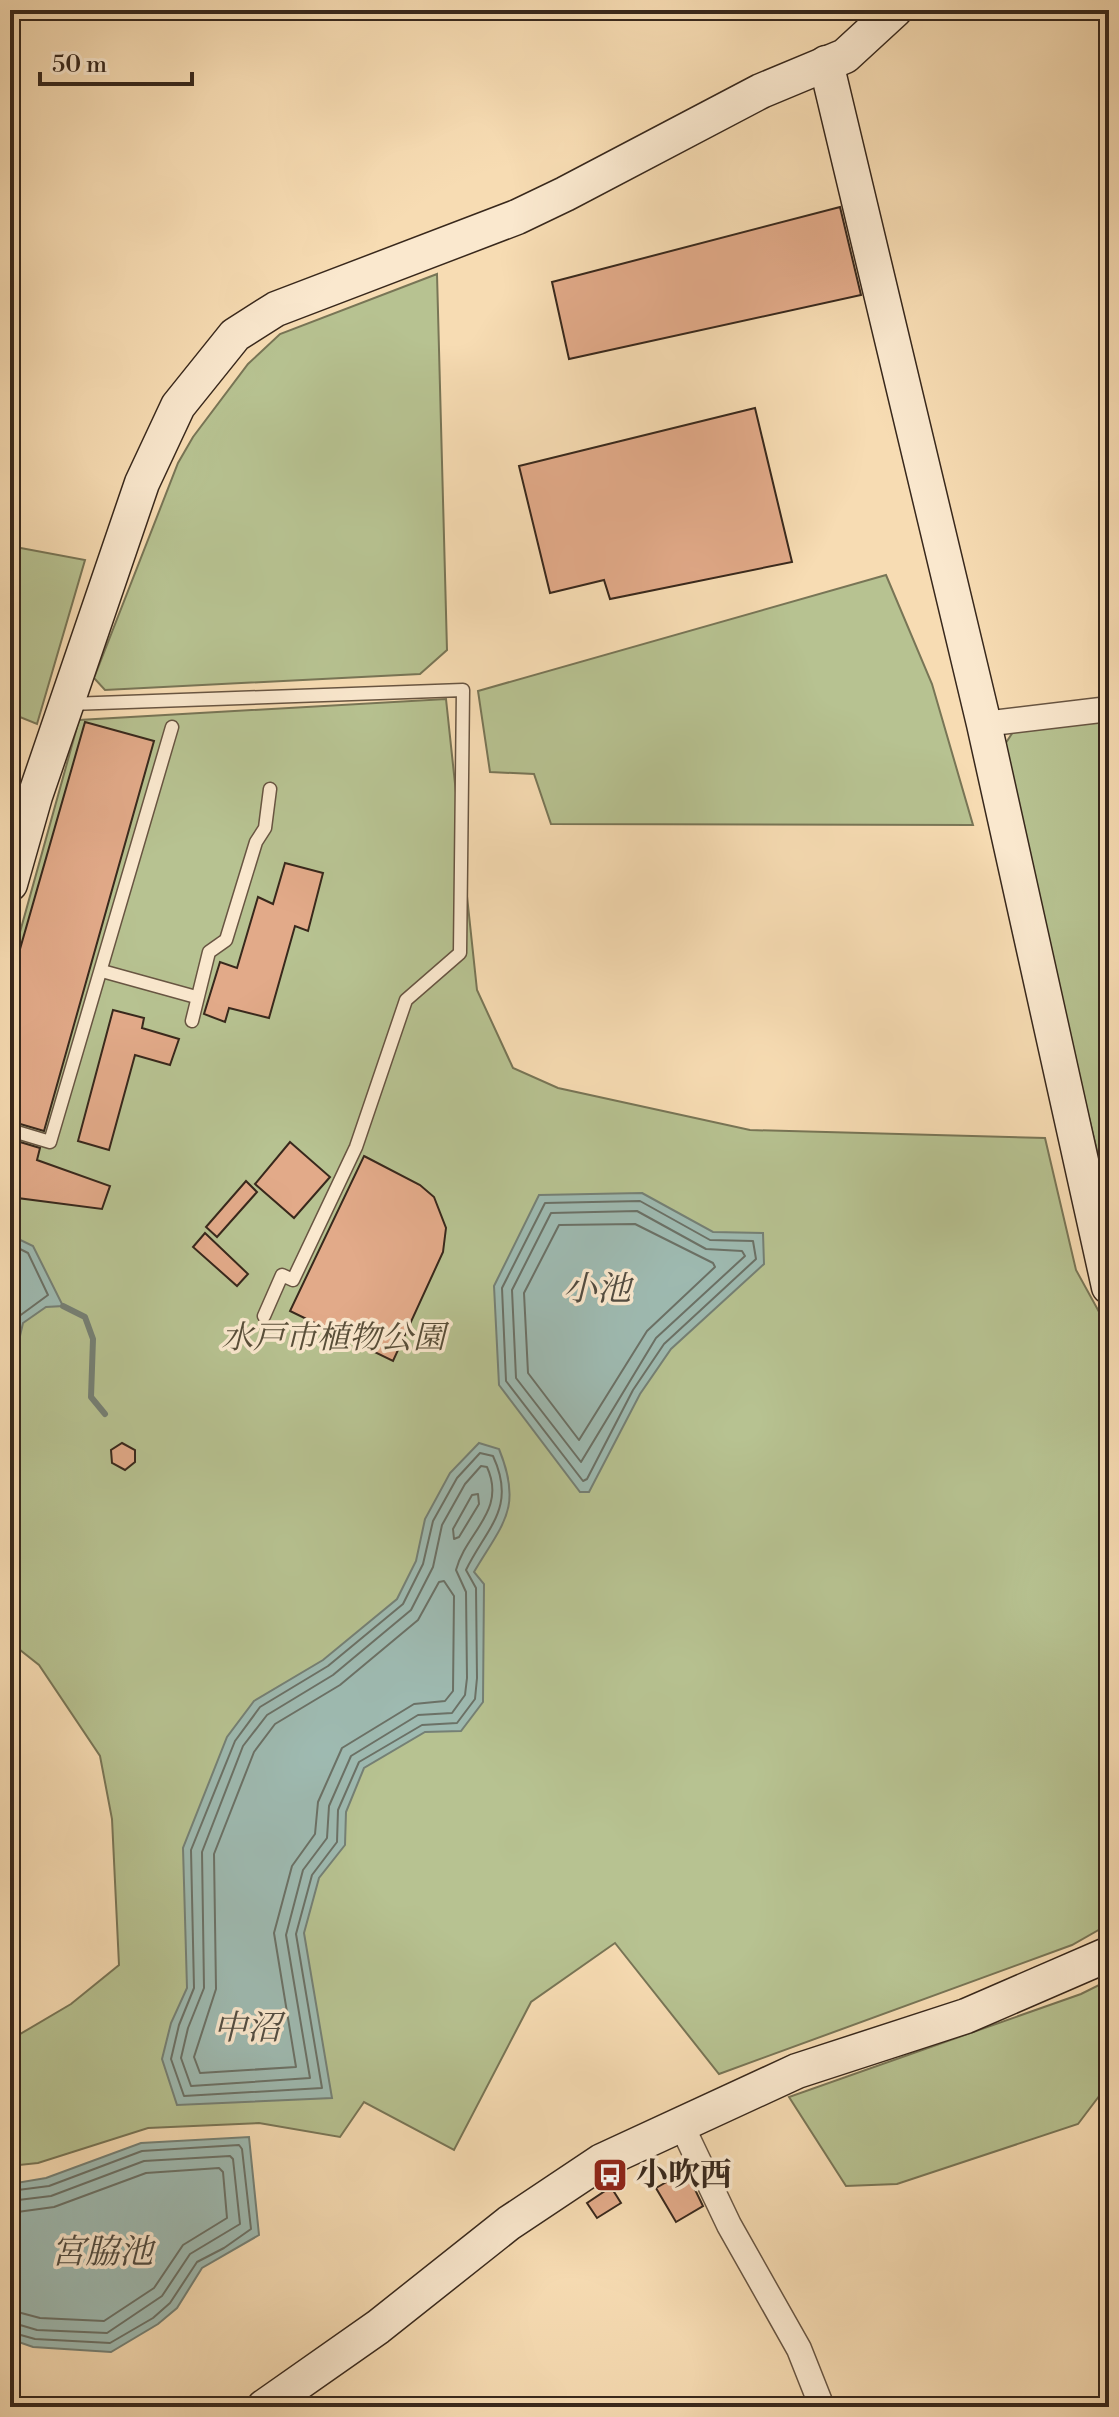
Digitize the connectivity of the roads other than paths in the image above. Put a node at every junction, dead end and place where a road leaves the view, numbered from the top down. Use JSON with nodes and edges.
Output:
{"nodes":[{"id":1,"x":895,"y":10,"type":"edge"},
{"id":2,"x":826,"y":63,"type":"junction"},
{"id":3,"x":66,"y":704,"type":"junction"},
{"id":4,"x":1109,"y":709,"type":"edge"},
{"id":5,"x":984,"y":724,"type":"junction"},
{"id":6,"x":172,"y":727,"type":"dead end"},
{"id":7,"x":270,"y":789,"type":"dead end"},
{"id":8,"x":10,"y":884,"type":"edge"},
{"id":9,"x":102,"y":971,"type":"junction"},
{"id":10,"x":196,"y":997,"type":"junction"},
{"id":11,"x":192,"y":1021,"type":"dead end"},
{"id":12,"x":10,"y":1130,"type":"edge"},
{"id":13,"x":1109,"y":1287,"type":"edge"},
{"id":14,"x":264,"y":1316,"type":"dead end"},
{"id":15,"x":1109,"y":1954,"type":"edge"},
{"id":16,"x":681,"y":2124,"type":"junction"},
{"id":17,"x":264,"y":2407,"type":"edge"},
{"id":18,"x":822,"y":2407,"type":"edge"}],
"edges":[{"from":1,"to":2,"type":"street"},
{"from":2,"to":3,"type":"street"},
{"from":2,"to":5,"type":"street"},
{"from":3,"to":8,"type":"street"},
{"from":3,"to":14,"type":"lane"},
{"from":4,"to":5,"type":"street"},
{"from":5,"to":13,"type":"street"},
{"from":6,"to":9,"type":"lane"},
{"from":7,"to":10,"type":"lane"},
{"from":9,"to":10,"type":"lane"},
{"from":9,"to":12,"type":"lane"},
{"from":10,"to":11,"type":"lane"},
{"from":15,"to":16,"type":"street"},
{"from":16,"to":17,"type":"street"},
{"from":16,"to":18,"type":"street"}]}
